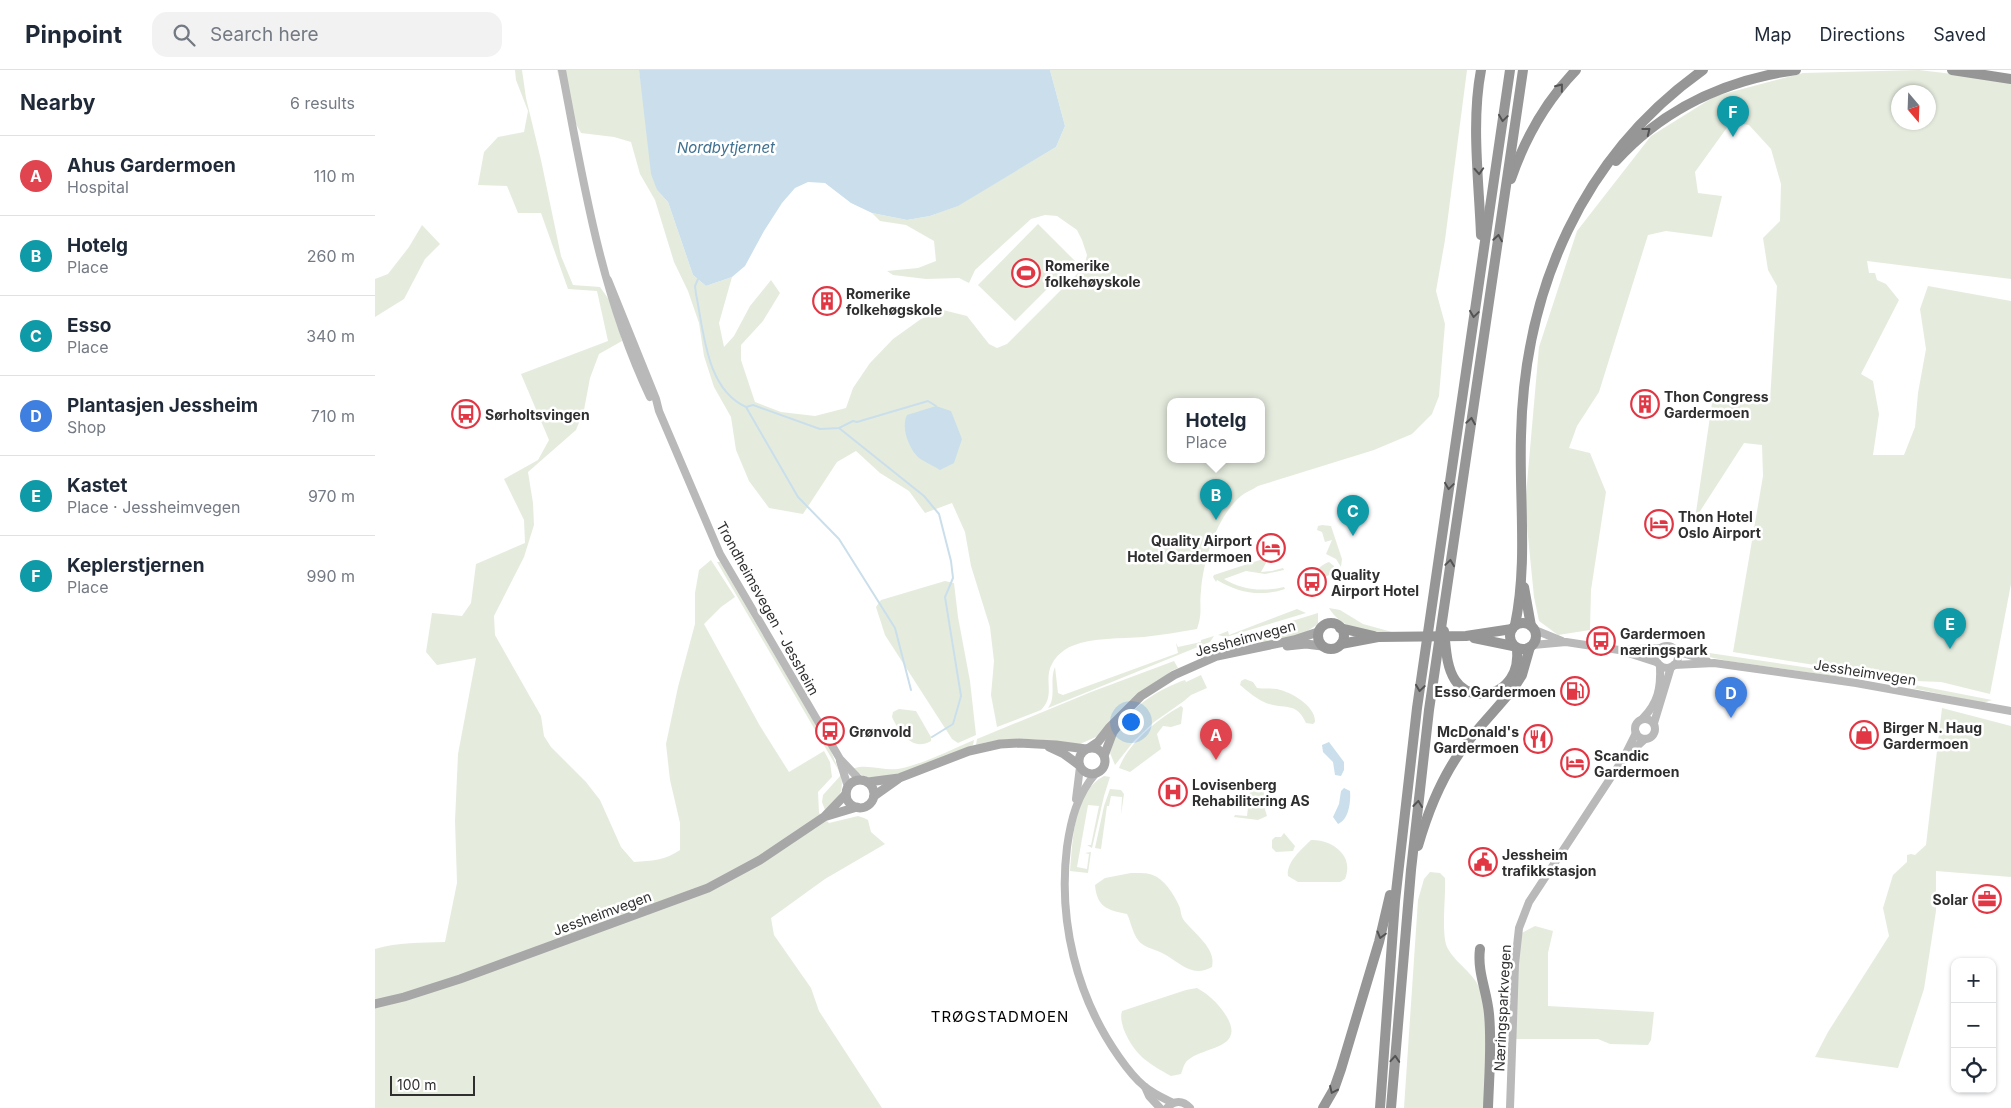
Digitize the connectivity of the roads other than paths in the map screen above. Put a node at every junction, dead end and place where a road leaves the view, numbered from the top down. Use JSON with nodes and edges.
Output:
{"nodes":[{"id":1,"x":562,"y":70,"type":"edge"},
{"id":2,"x":1481,"y":70,"type":"edge"},
{"id":3,"x":1510,"y":70,"type":"edge"},
{"id":4,"x":1523,"y":70,"type":"edge"},
{"id":5,"x":1576,"y":70,"type":"edge"},
{"id":6,"x":1703,"y":70,"type":"edge"},
{"id":7,"x":1796,"y":70,"type":"edge"},
{"id":8,"x":1952,"y":70,"type":"edge"},
{"id":9,"x":2011,"y":78,"type":"edge"},
{"id":10,"x":1503,"y":206,"type":"junction"},
{"id":11,"x":1572,"y":223,"type":"junction"},
{"id":12,"x":1481,"y":266,"type":"junction"},
{"id":13,"x":1522,"y":574,"type":"junction"},
{"id":14,"x":1443,"y":611,"type":"junction"},
{"id":15,"x":1513,"y":627,"type":"junction"},
{"id":16,"x":1340,"y":628,"type":"junction"},
{"id":17,"x":1533,"y":628,"type":"junction"},
{"id":18,"x":1318,"y":632,"type":"junction"},
{"id":19,"x":1466,"y":636,"type":"junction"},
{"id":20,"x":1378,"y":637,"type":"junction"},
{"id":21,"x":1566,"y":642,"type":"junction"},
{"id":22,"x":1341,"y":644,"type":"junction"},
{"id":23,"x":1322,"y":646,"type":"junction"},
{"id":24,"x":1532,"y":646,"type":"junction"},
{"id":25,"x":1515,"y":647,"type":"junction"},
{"id":26,"x":1659,"y":648,"type":"junction"},
{"id":27,"x":1619,"y":650,"type":"junction"},
{"id":28,"x":1677,"y":651,"type":"junction"},
{"id":29,"x":1714,"y":663,"type":"junction"},
{"id":30,"x":1658,"y":664,"type":"junction"},
{"id":31,"x":1673,"y":666,"type":"junction"},
{"id":32,"x":2011,"y":711,"type":"edge"},
{"id":33,"x":1643,"y":718,"type":"junction"},
{"id":34,"x":1654,"y":723,"type":"junction"},
{"id":35,"x":1636,"y":733,"type":"junction"},
{"id":36,"x":1645,"y":739,"type":"junction"},
{"id":37,"x":1042,"y":744,"type":"junction"},
{"id":38,"x":1087,"y":749,"type":"junction"},
{"id":39,"x":1104,"y":756,"type":"junction"},
{"id":40,"x":840,"y":759,"type":"junction"},
{"id":41,"x":1623,"y":759,"type":"junction"},
{"id":42,"x":1080,"y":766,"type":"junction"},
{"id":43,"x":1096,"y":774,"type":"junction"},
{"id":44,"x":899,"y":778,"type":"junction"},
{"id":45,"x":864,"y":781,"type":"junction"},
{"id":46,"x":847,"y":790,"type":"junction"},
{"id":47,"x":874,"y":796,"type":"junction"},
{"id":48,"x":1076,"y":803,"type":"junction"},
{"id":49,"x":857,"y":807,"type":"junction"},
{"id":50,"x":824,"y":817,"type":"junction"},
{"id":51,"x":1411,"y":870,"type":"junction"},
{"id":52,"x":1398,"y":871,"type":"junction"},
{"id":53,"x":1480,"y":949,"type":"dead end"},
{"id":54,"x":375,"y":1004,"type":"edge"},
{"id":55,"x":1145,"y":1087,"type":"junction"},
{"id":56,"x":1170,"y":1105,"type":"edge"},
{"id":57,"x":1160,"y":1108,"type":"edge"},
{"id":58,"x":1191,"y":1108,"type":"edge"},
{"id":59,"x":1323,"y":1108,"type":"edge"},
{"id":60,"x":1380,"y":1108,"type":"edge"},
{"id":61,"x":1391,"y":1108,"type":"edge"},
{"id":62,"x":1488,"y":1108,"type":"edge"},
{"id":63,"x":1510,"y":1108,"type":"edge"}],
"edges":[{"from":1,"to":40,"type":"main road","name":"Trondheimsvegen - Jessheim"},
{"from":2,"to":12,"type":"highway","one_way":true},
{"from":3,"to":12,"type":"highway","one_way":true},
{"from":4,"to":10,"type":"highway"},
{"from":10,"to":5,"type":"highway","one_way":true},
{"from":6,"to":11,"type":"highway"},
{"from":11,"to":7,"type":"highway","one_way":true},
{"from":8,"to":9,"type":"highway"},
{"from":14,"to":10,"type":"highway","one_way":true},
{"from":11,"to":13,"type":"highway"},
{"from":12,"to":52,"type":"highway","one_way":true},
{"from":13,"to":15,"type":"highway"},
{"from":13,"to":17,"type":"highway"},
{"from":14,"to":25,"type":"highway"},
{"from":51,"to":14,"type":"highway","one_way":true},
{"from":15,"to":17,"type":"highway"},
{"from":15,"to":19,"type":"highway"},
{"from":15,"to":25,"type":"highway"},
{"from":16,"to":18,"type":"highway"},
{"from":16,"to":20,"type":"highway"},
{"from":16,"to":22,"type":"highway"},
{"from":17,"to":21,"type":"main road"},
{"from":17,"to":24,"type":"highway"},
{"from":18,"to":23,"type":"highway"},
{"from":18,"to":38,"type":"main road","name":"Jessheimvegen"},
{"from":19,"to":20,"type":"highway"},
{"from":19,"to":25,"type":"highway"},
{"from":20,"to":22,"type":"highway"},
{"from":21,"to":24,"type":"main road"},
{"from":21,"to":27,"type":"main road"},
{"from":22,"to":23,"type":"highway"},
{"from":23,"to":39,"type":"main road","name":"Jessheimvegen"},
{"from":24,"to":25,"type":"highway"},
{"from":24,"to":51,"type":"highway"},
{"from":26,"to":27,"type":"main road"},
{"from":26,"to":28,"type":"main road"},
{"from":26,"to":30,"type":"main road"},
{"from":27,"to":30,"type":"main road"},
{"from":28,"to":29,"type":"main road","name":"Jessheimvegen"},
{"from":28,"to":31,"type":"main road"},
{"from":29,"to":31,"type":"main road","name":"Jessheimvegen"},
{"from":29,"to":32,"type":"main road","name":"Jessheimvegen"},
{"from":30,"to":31,"type":"main road"},
{"from":30,"to":33,"type":"main road","name":"Næringsparkvegen"},
{"from":31,"to":34,"type":"main road","name":"Næringsparkvegen"},
{"from":33,"to":34,"type":"main road"},
{"from":33,"to":35,"type":"main road","name":"Næringsparkvegen"},
{"from":34,"to":36,"type":"main road","name":"Næringsparkvegen"},
{"from":35,"to":36,"type":"main road"},
{"from":35,"to":41,"type":"main road","name":"Næringsparkvegen"},
{"from":36,"to":41,"type":"main road","name":"Næringsparkvegen"},
{"from":37,"to":38,"type":"main road"},
{"from":37,"to":42,"type":"main road"},
{"from":37,"to":44,"type":"main road"},
{"from":38,"to":39,"type":"main road"},
{"from":38,"to":42,"type":"main road"},
{"from":39,"to":43,"type":"main road"},
{"from":40,"to":45,"type":"main road","name":"Trondheimsvegen - Jessheim"},
{"from":40,"to":46,"type":"main road","name":"Trondheimsvegen - Jessheim"},
{"from":41,"to":63,"type":"main road","name":"Næringsparkvegen"},
{"from":42,"to":43,"type":"main road"},
{"from":42,"to":48,"type":"main road"},
{"from":43,"to":48,"type":"main road"},
{"from":44,"to":45,"type":"main road"},
{"from":44,"to":47,"type":"main road"},
{"from":45,"to":46,"type":"main road"},
{"from":45,"to":47,"type":"main road"},
{"from":46,"to":49,"type":"main road"},
{"from":46,"to":50,"type":"main road","name":"Jessheimvegen"},
{"from":47,"to":49,"type":"main road"},
{"from":48,"to":55,"type":"main road"},
{"from":49,"to":50,"type":"main road","name":"Jessheimvegen"},
{"from":50,"to":54,"type":"main road","name":"Jessheimvegen"},
{"from":61,"to":51,"type":"highway","one_way":true},
{"from":52,"to":59,"type":"highway","one_way":true},
{"from":52,"to":60,"type":"highway"},
{"from":53,"to":62,"type":"highway"},
{"from":55,"to":56,"type":"main road"},
{"from":55,"to":57,"type":"main road"},
{"from":56,"to":58,"type":"main road"}]}
